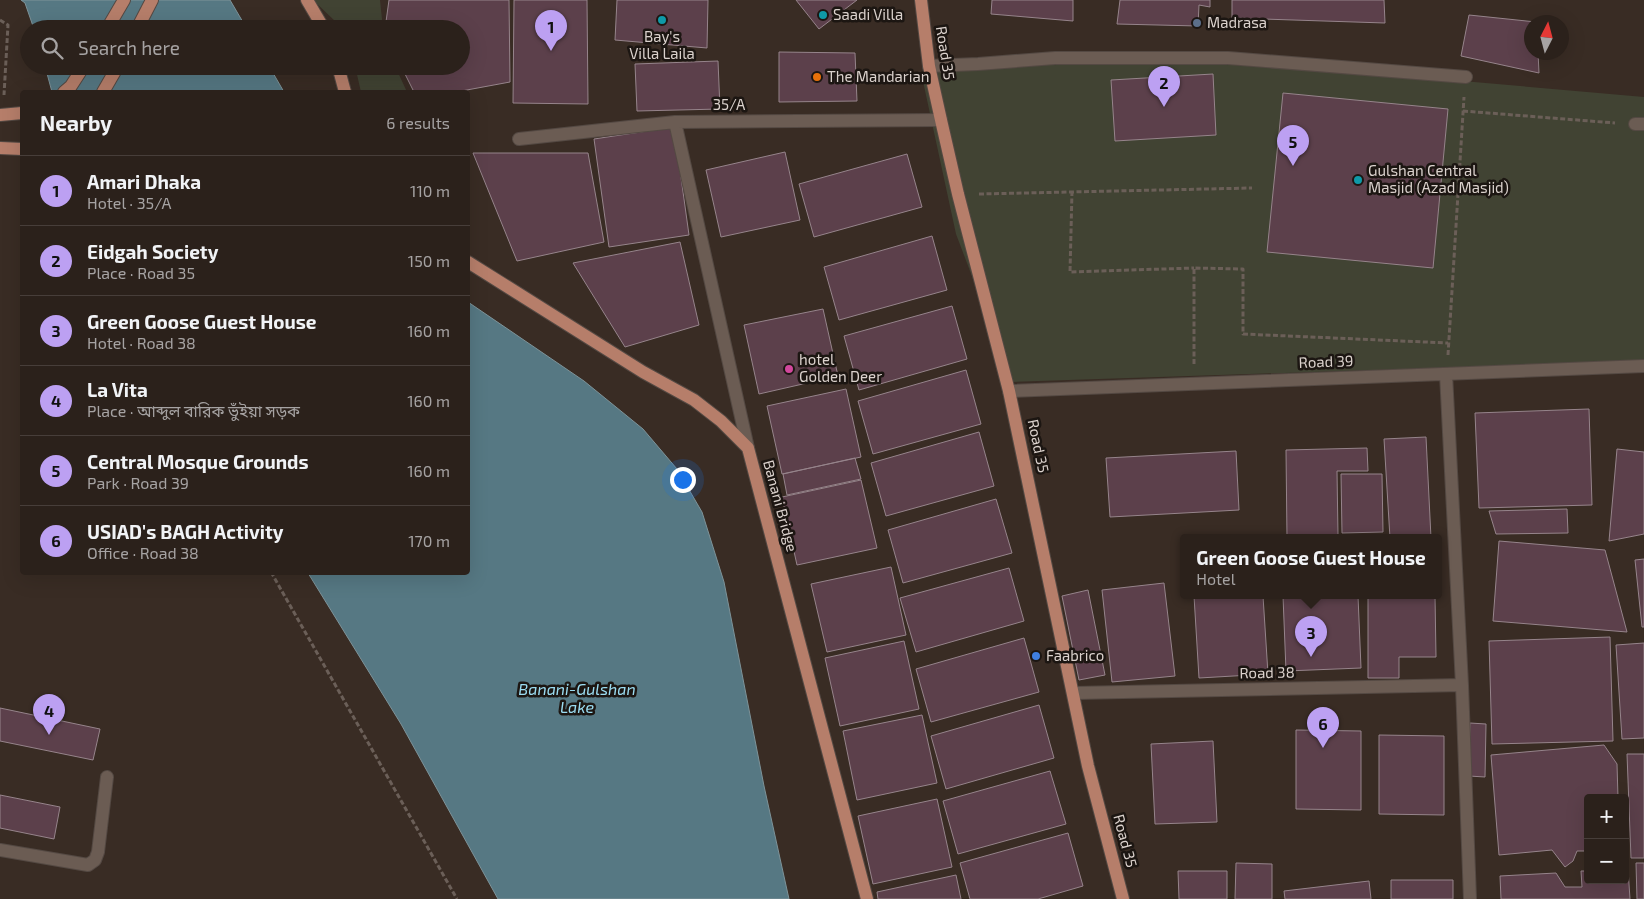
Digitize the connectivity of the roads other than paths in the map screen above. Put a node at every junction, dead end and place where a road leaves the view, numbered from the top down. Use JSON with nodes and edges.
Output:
{"nodes":[{"id":1,"x":124,"y":0,"type":"edge"},
{"id":2,"x":152,"y":0,"type":"edge"},
{"id":3,"x":306,"y":0,"type":"edge"},
{"id":4,"x":921,"y":0,"type":"edge"},
{"id":5,"x":112,"y":20,"type":"edge"},
{"id":6,"x":142,"y":20,"type":"edge"},
{"id":7,"x":318,"y":20,"type":"edge"},
{"id":8,"x":929,"y":66,"type":"junction"},
{"id":9,"x":78,"y":75,"type":"edge"},
{"id":10,"x":113,"y":75,"type":"edge"},
{"id":11,"x":340,"y":75,"type":"edge"},
{"id":12,"x":1466,"y":77,"type":"road end"},
{"id":13,"x":66,"y":90,"type":"edge"},
{"id":14,"x":104,"y":90,"type":"edge"},
{"id":15,"x":344,"y":90,"type":"edge"},
{"id":16,"x":20,"y":113,"type":"edge"},
{"id":17,"x":1,"y":115,"type":"edge"},
{"id":18,"x":941,"y":120,"type":"junction"},
{"id":19,"x":675,"y":122,"type":"junction"},
{"id":20,"x":519,"y":139,"type":"dead end"},
{"id":21,"x":1,"y":149,"type":"edge"},
{"id":22,"x":20,"y":149,"type":"edge"},
{"id":23,"x":470,"y":263,"type":"edge"},
{"id":24,"x":1644,"y":366,"type":"edge"},
{"id":25,"x":1446,"y":374,"type":"junction"},
{"id":26,"x":1009,"y":391,"type":"junction"},
{"id":27,"x":748,"y":448,"type":"junction"},
{"id":28,"x":1462,"y":685,"type":"junction"},
{"id":29,"x":1074,"y":693,"type":"junction"},
{"id":30,"x":107,"y":777,"type":"dead end"},
{"id":31,"x":0,"y":850,"type":"edge"},
{"id":32,"x":867,"y":899,"type":"edge"},
{"id":33,"x":1123,"y":899,"type":"edge"},
{"id":34,"x":1470,"y":899,"type":"edge"}],
"edges":[{"from":1,"to":5,"type":"main road"},
{"from":2,"to":6,"type":"main road"},
{"from":3,"to":7,"type":"main road"},
{"from":4,"to":8,"type":"main road","name":"Road 35"},
{"from":8,"to":12,"type":"street"},
{"from":8,"to":18,"type":"main road","name":"Road 35"},
{"from":9,"to":13,"type":"main road"},
{"from":10,"to":14,"type":"main road"},
{"from":11,"to":15,"type":"main road"},
{"from":16,"to":17,"type":"main road"},
{"from":18,"to":19,"type":"street","name":"35/A"},
{"from":18,"to":26,"type":"main road","name":"Road 35"},
{"from":19,"to":20,"type":"street","name":"35/A"},
{"from":19,"to":27,"type":"street"},
{"from":21,"to":22,"type":"main road"},
{"from":23,"to":27,"type":"main road","name":"Banani Bridge"},
{"from":24,"to":25,"type":"street","name":"Road 39"},
{"from":25,"to":26,"type":"street","name":"Road 39"},
{"from":25,"to":28,"type":"street"},
{"from":26,"to":29,"type":"main road","name":"Road 35"},
{"from":27,"to":32,"type":"main road","name":"Banani Bridge"},
{"from":28,"to":29,"type":"street","name":"Road 38"},
{"from":28,"to":34,"type":"street"},
{"from":29,"to":33,"type":"main road","name":"Road 35"},
{"from":30,"to":31,"type":"street"}]}
